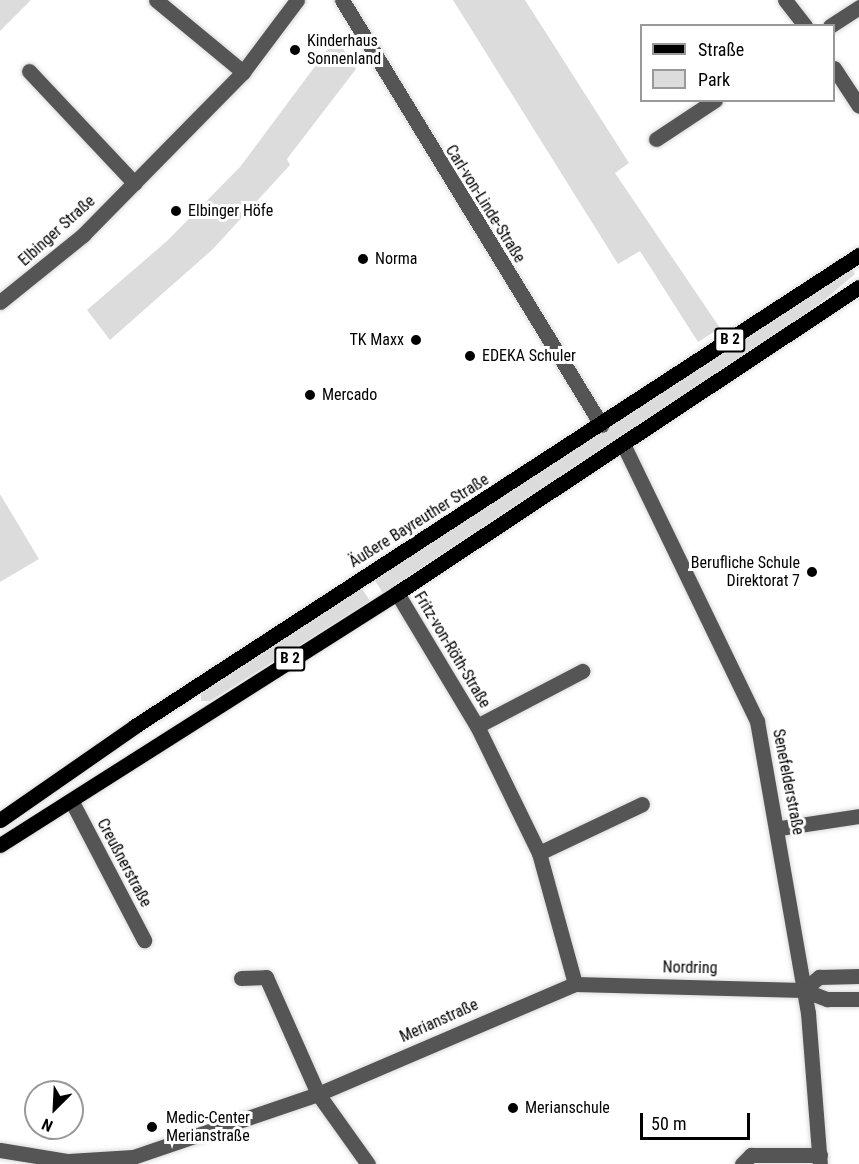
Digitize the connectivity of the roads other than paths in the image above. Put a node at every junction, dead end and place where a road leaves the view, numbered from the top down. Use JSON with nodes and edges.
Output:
{"nodes":[{"id":1,"x":156,"y":0,"type":"edge"},
{"id":2,"x":297,"y":0,"type":"edge"},
{"id":3,"x":785,"y":0,"type":"edge"},
{"id":4,"x":343,"y":2,"type":"edge"},
{"id":5,"x":859,"y":7,"type":"edge"},
{"id":6,"x":803,"y":24,"type":"edge"},
{"id":7,"x":833,"y":24,"type":"edge"},
{"id":8,"x":835,"y":70,"type":"edge"},
{"id":9,"x":29,"y":71,"type":"dead end"},
{"id":10,"x":243,"y":72,"type":"junction"},
{"id":11,"x":712,"y":102,"type":"edge"},
{"id":12,"x":859,"y":106,"type":"edge"},
{"id":13,"x":656,"y":139,"type":"dead end"},
{"id":14,"x":134,"y":183,"type":"junction"},
{"id":15,"x":857,"y":258,"type":"edge"},
{"id":16,"x":859,"y":287,"type":"edge"},
{"id":17,"x":0,"y":302,"type":"edge"},
{"id":18,"x":601,"y":425,"type":"junction"},
{"id":19,"x":623,"y":444,"type":"junction"},
{"id":20,"x":397,"y":593,"type":"junction"},
{"id":21,"x":582,"y":671,"type":"dead end"},
{"id":22,"x":477,"y":726,"type":"junction"},
{"id":23,"x":72,"y":802,"type":"junction"},
{"id":24,"x":642,"y":804,"type":"dead end"},
{"id":25,"x":859,"y":816,"type":"edge"},
{"id":26,"x":0,"y":820,"type":"edge"},
{"id":27,"x":780,"y":828,"type":"junction"},
{"id":28,"x":0,"y":845,"type":"edge"},
{"id":29,"x":539,"y":853,"type":"junction"},
{"id":30,"x":144,"y":940,"type":"dead end"},
{"id":31,"x":859,"y":976,"type":"edge"},
{"id":32,"x":241,"y":978,"type":"dead end"},
{"id":33,"x":575,"y":984,"type":"junction"},
{"id":34,"x":803,"y":990,"type":"junction"},
{"id":35,"x":859,"y":999,"type":"edge"},
{"id":36,"x":318,"y":1094,"type":"junction"},
{"id":37,"x":0,"y":1150,"type":"edge"},
{"id":38,"x":820,"y":1160,"type":"edge"},
{"id":39,"x":368,"y":1164,"type":"edge"},
{"id":40,"x":742,"y":1164,"type":"edge"}],
"edges":[{"from":1,"to":10,"type":"street"},
{"from":2,"to":10,"type":"street","name":"Elbinger Straße"},
{"from":3,"to":6,"type":"street"},
{"from":4,"to":18,"type":"street","name":"Carl-von-Linde-Straße"},
{"from":5,"to":7,"type":"street"},
{"from":8,"to":12,"type":"street"},
{"from":9,"to":14,"type":"street"},
{"from":10,"to":14,"type":"street","name":"Elbinger Straße"},
{"from":11,"to":13,"type":"street"},
{"from":14,"to":17,"type":"street","name":"Elbinger Straße"},
{"from":15,"to":18,"type":"main road","name":"Äußere Bayreuther Straße","number":"B 2"},
{"from":16,"to":19,"type":"main road","number":"B 2"},
{"from":18,"to":26,"type":"main road","name":"Äußere Bayreuther Straße","number":"B 2"},
{"from":19,"to":20,"type":"main road","number":"B 2"},
{"from":19,"to":27,"type":"street","name":"Senefelderstraße"},
{"from":20,"to":22,"type":"street","name":"Fritz-von-Röth-Straße"},
{"from":20,"to":23,"type":"main road","number":"B 2"},
{"from":21,"to":22,"type":"street","name":"Fritz-von-Röth-Straße"},
{"from":22,"to":29,"type":"street","name":"Fritz-von-Röth-Straße"},
{"from":23,"to":28,"type":"main road","number":"B 2"},
{"from":23,"to":30,"type":"street","name":"Creußnerstraße"},
{"from":24,"to":29,"type":"street"},
{"from":25,"to":27,"type":"street"},
{"from":27,"to":34,"type":"street","name":"Senefelderstraße"},
{"from":29,"to":33,"type":"street","name":"Fritz-von-Röth-Straße"},
{"from":31,"to":34,"type":"street"},
{"from":32,"to":36,"type":"street"},
{"from":33,"to":34,"type":"street","name":"Nordring"},
{"from":33,"to":36,"type":"street","name":"Merianstraße"},
{"from":34,"to":35,"type":"street","name":"Nordring"},
{"from":34,"to":38,"type":"street","name":"Senefelderstraße"},
{"from":36,"to":37,"type":"street","name":"Merianstraße"},
{"from":36,"to":39,"type":"street"},
{"from":38,"to":40,"type":"street","name":"Senefelderstraße"}]}
